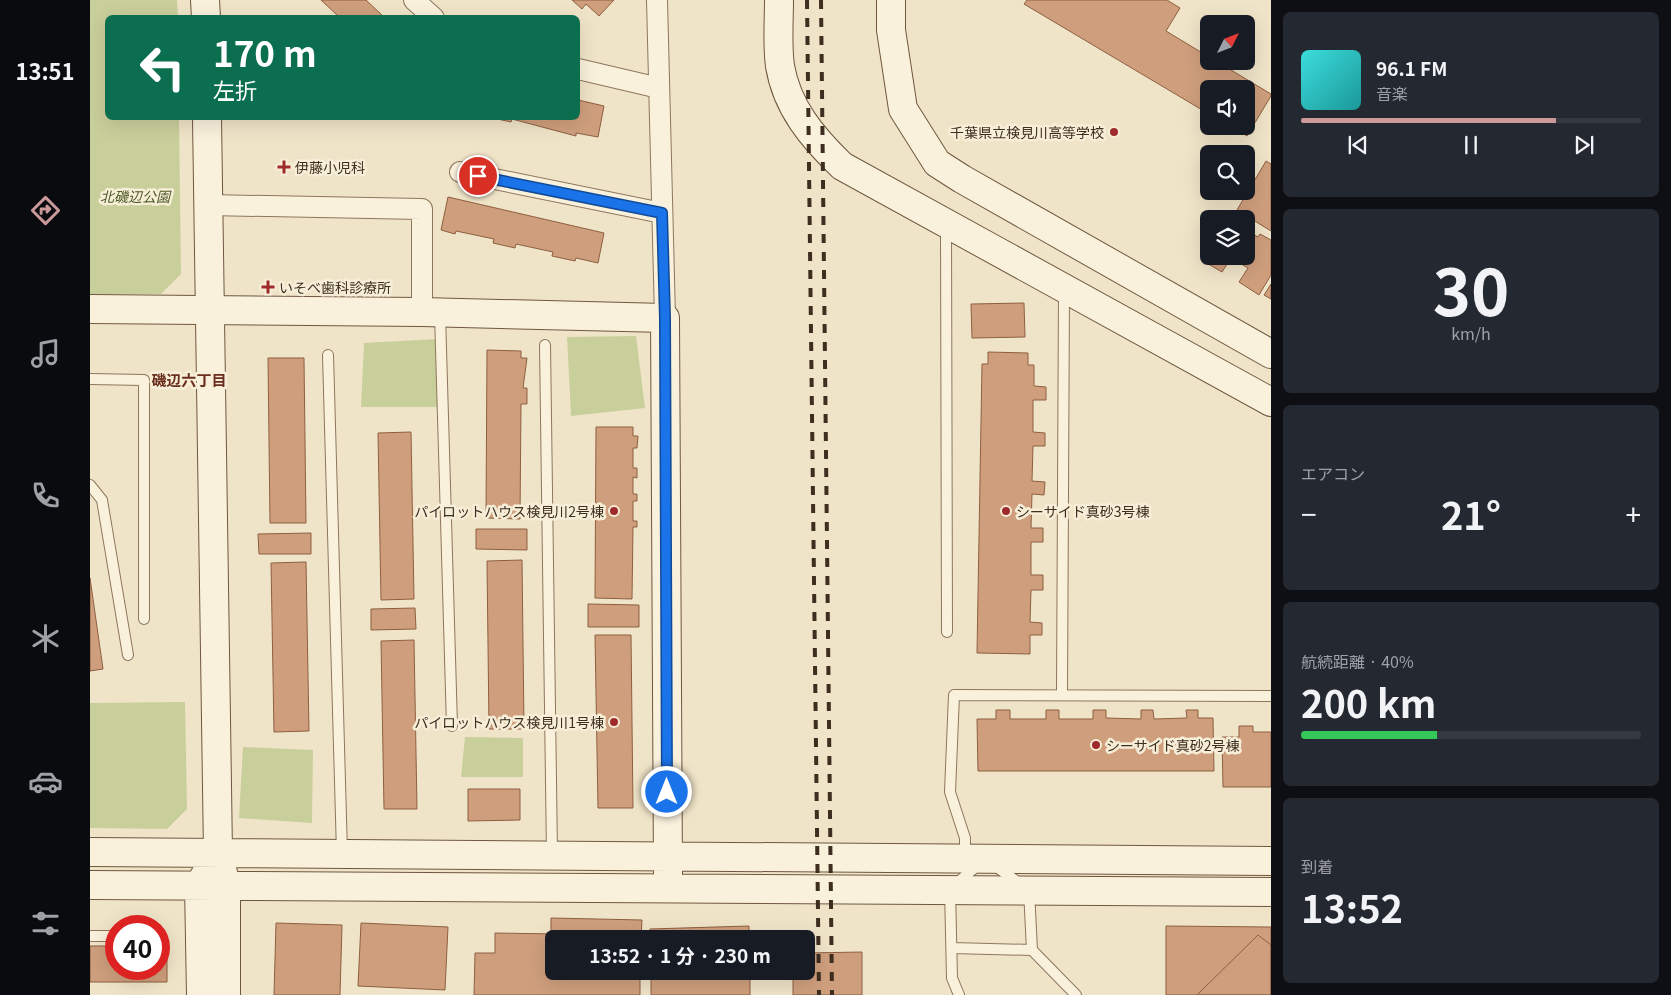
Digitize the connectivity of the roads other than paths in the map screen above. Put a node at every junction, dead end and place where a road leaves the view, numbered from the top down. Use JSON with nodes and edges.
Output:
{"nodes":[{"id":1,"x":205,"y":0,"type":"edge"},
{"id":2,"x":414,"y":0,"type":"edge"},
{"id":3,"x":657,"y":0,"type":"edge"},
{"id":4,"x":778,"y":0,"type":"edge"},
{"id":5,"x":891,"y":0,"type":"edge"},
{"id":6,"x":206,"y":15,"type":"edge"},
{"id":7,"x":431,"y":15,"type":"edge"},
{"id":8,"x":580,"y":69,"type":"edge"},
{"id":9,"x":659,"y":88,"type":"junction"},
{"id":10,"x":207,"y":120,"type":"edge"},
{"id":11,"x":460,"y":172,"type":"dead end"},
{"id":12,"x":208,"y":205,"type":"junction"},
{"id":13,"x":662,"y":213,"type":"junction"},
{"id":14,"x":946,"y":224,"type":"junction"},
{"id":15,"x":1064,"y":289,"type":"junction"},
{"id":16,"x":90,"y":309,"type":"edge"},
{"id":17,"x":209,"y":310,"type":"junction"},
{"id":18,"x":431,"y":313,"type":"junction"},
{"id":19,"x":665,"y":318,"type":"junction"},
{"id":20,"x":545,"y":345,"type":"dead end"},
{"id":21,"x":1271,"y":354,"type":"edge"},
{"id":22,"x":328,"y":355,"type":"dead end"},
{"id":23,"x":90,"y":379,"type":"edge"},
{"id":24,"x":1271,"y":402,"type":"edge"},
{"id":25,"x":90,"y":485,"type":"edge"},
{"id":26,"x":144,"y":619,"type":"dead end"},
{"id":27,"x":947,"y":632,"type":"dead end"},
{"id":28,"x":128,"y":655,"type":"dead end"},
{"id":29,"x":1062,"y":695,"type":"junction"},
{"id":30,"x":1271,"y":696,"type":"edge"},
{"id":31,"x":452,"y":726,"type":"dead end"},
{"id":32,"x":90,"y":852,"type":"edge"},
{"id":33,"x":218,"y":853,"type":"junction"},
{"id":34,"x":342,"y":854,"type":"junction"},
{"id":35,"x":552,"y":855,"type":"junction"},
{"id":36,"x":668,"y":856,"type":"junction"},
{"id":37,"x":975,"y":858,"type":"junction"},
{"id":38,"x":1271,"y":861,"type":"edge"},
{"id":39,"x":90,"y":885,"type":"edge"},
{"id":40,"x":199,"y":885,"type":"junction"},
{"id":41,"x":226,"y":885,"type":"junction"},
{"id":42,"x":668,"y":887,"type":"junction"},
{"id":43,"x":950,"y":890,"type":"junction"},
{"id":44,"x":1029,"y":890,"type":"junction"},
{"id":45,"x":1271,"y":892,"type":"edge"},
{"id":46,"x":90,"y":936,"type":"edge"},
{"id":47,"x":105,"y":936,"type":"edge"},
{"id":48,"x":952,"y":948,"type":"junction"},
{"id":49,"x":1032,"y":950,"type":"junction"},
{"id":50,"x":201,"y":995,"type":"edge"},
{"id":51,"x":226,"y":995,"type":"edge"},
{"id":52,"x":959,"y":995,"type":"edge"},
{"id":53,"x":1076,"y":995,"type":"edge"}],
"edges":[{"from":1,"to":6,"type":"street"},
{"from":2,"to":7,"type":"street"},
{"from":3,"to":9,"type":"street"},
{"from":4,"to":14,"type":"street"},
{"from":5,"to":21,"type":"street"},
{"from":8,"to":9,"type":"street"},
{"from":9,"to":13,"type":"street"},
{"from":10,"to":12,"type":"street"},
{"from":11,"to":13,"type":"street"},
{"from":12,"to":17,"type":"street"},
{"from":12,"to":18,"type":"street"},
{"from":13,"to":19,"type":"street"},
{"from":14,"to":15,"type":"street"},
{"from":14,"to":27,"type":"lane"},
{"from":15,"to":24,"type":"street"},
{"from":15,"to":29,"type":"lane"},
{"from":16,"to":17,"type":"street"},
{"from":17,"to":18,"type":"street"},
{"from":17,"to":33,"type":"street"},
{"from":18,"to":19,"type":"street"},
{"from":18,"to":31,"type":"lane"},
{"from":19,"to":36,"type":"street"},
{"from":20,"to":35,"type":"lane"},
{"from":22,"to":34,"type":"lane"},
{"from":23,"to":26,"type":"lane"},
{"from":25,"to":28,"type":"lane"},
{"from":29,"to":30,"type":"lane"},
{"from":29,"to":37,"type":"lane"},
{"from":32,"to":33,"type":"street"},
{"from":33,"to":34,"type":"street"},
{"from":33,"to":40,"type":"street"},
{"from":33,"to":41,"type":"street"},
{"from":34,"to":35,"type":"street"},
{"from":35,"to":36,"type":"street"},
{"from":36,"to":37,"type":"street"},
{"from":36,"to":42,"type":"street"},
{"from":37,"to":38,"type":"street"},
{"from":37,"to":43,"type":"lane"},
{"from":37,"to":44,"type":"lane"},
{"from":39,"to":40,"type":"street"},
{"from":40,"to":41,"type":"street"},
{"from":40,"to":50,"type":"street"},
{"from":41,"to":42,"type":"street"},
{"from":41,"to":51,"type":"street"},
{"from":42,"to":43,"type":"street"},
{"from":43,"to":44,"type":"street"},
{"from":43,"to":48,"type":"lane"},
{"from":44,"to":45,"type":"street"},
{"from":44,"to":49,"type":"lane"},
{"from":46,"to":47,"type":"lane"},
{"from":48,"to":49,"type":"lane"},
{"from":48,"to":52,"type":"lane"},
{"from":49,"to":53,"type":"lane"}]}
